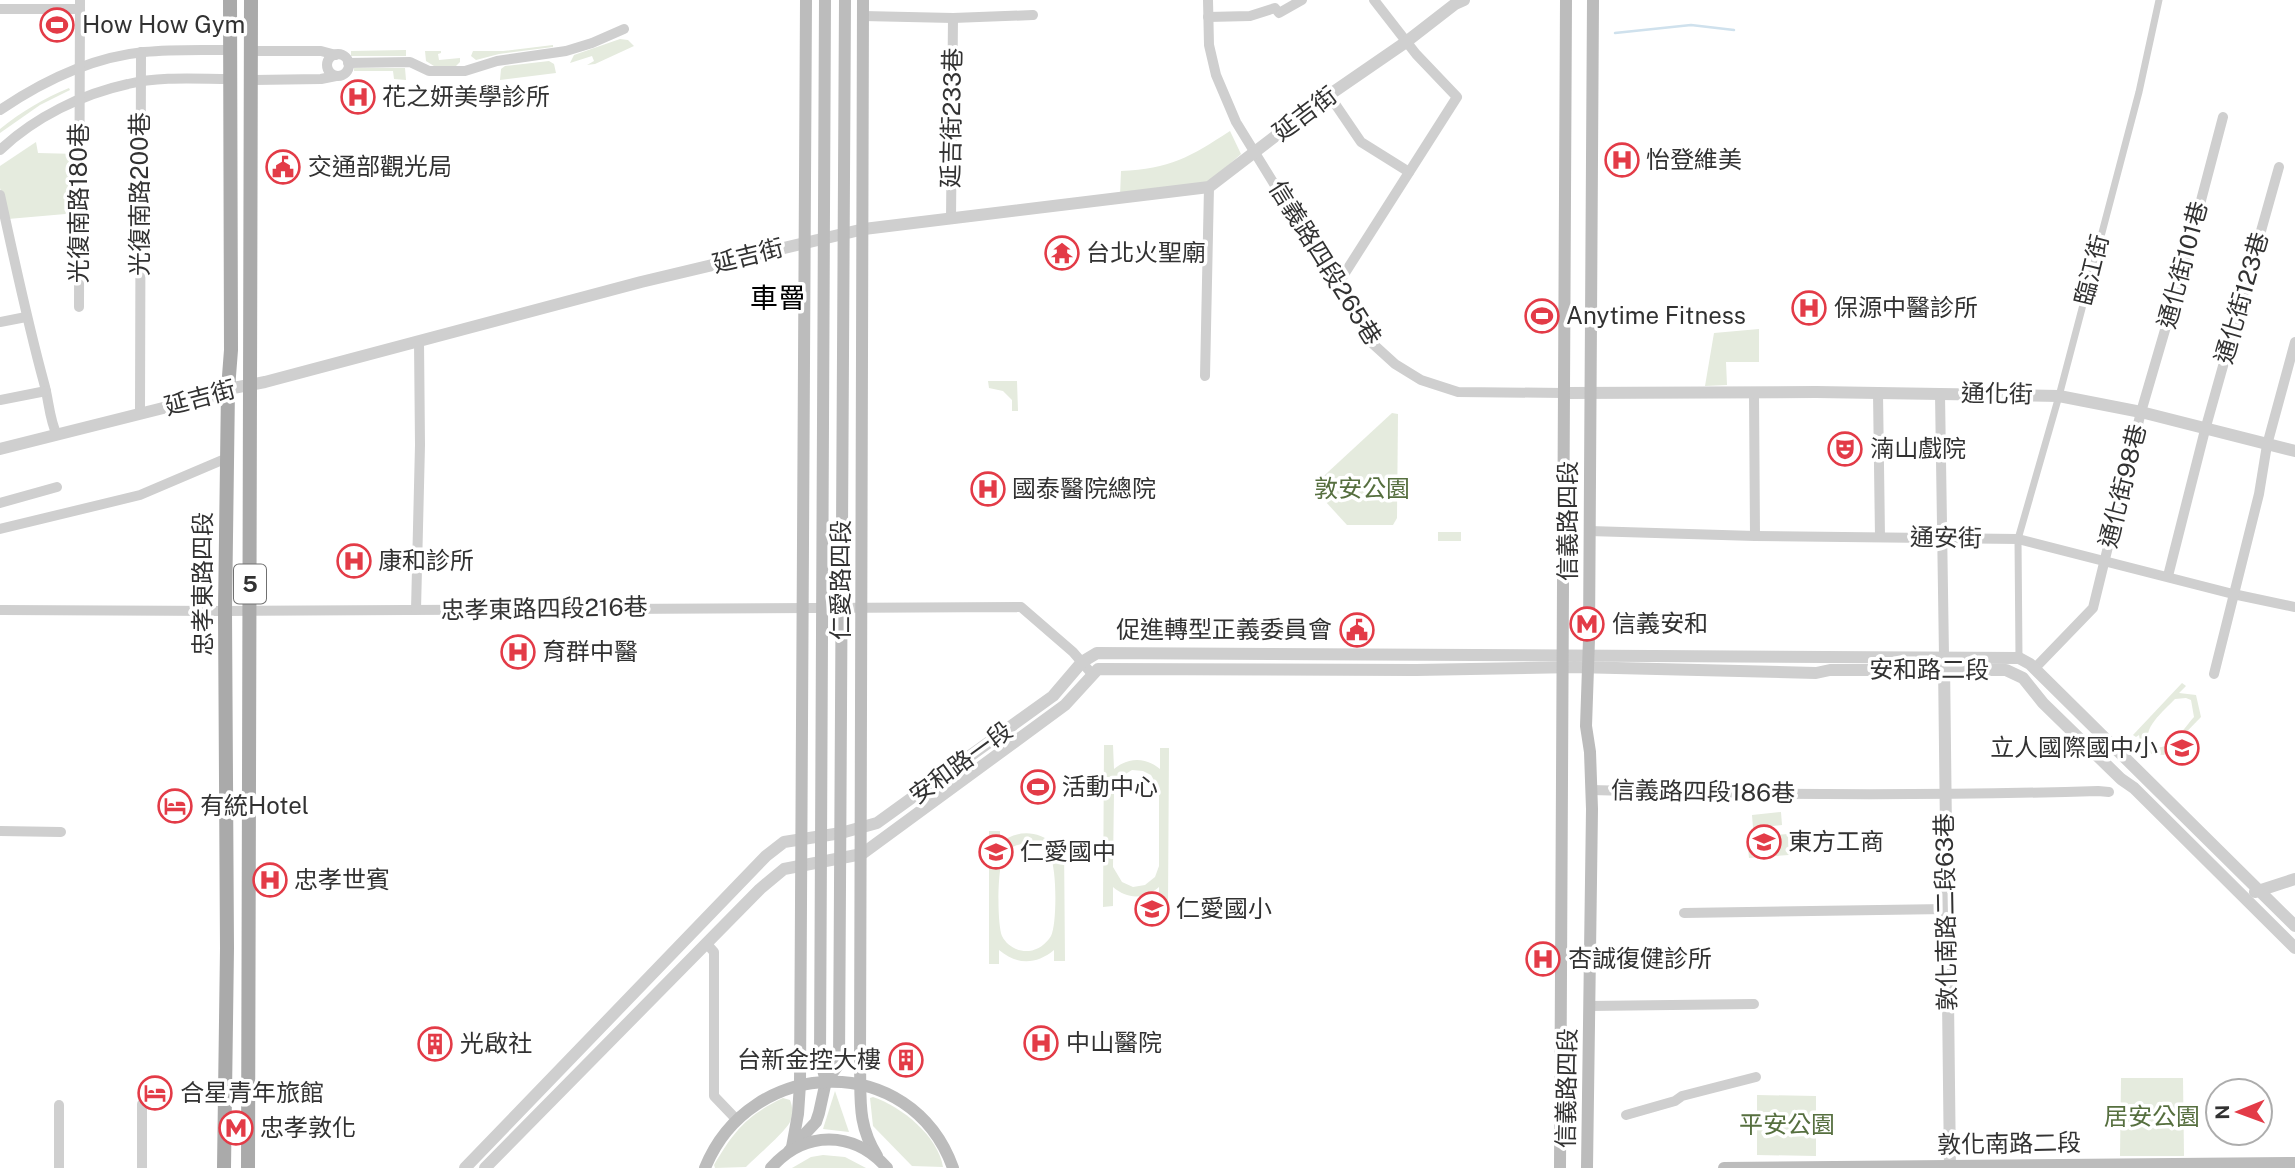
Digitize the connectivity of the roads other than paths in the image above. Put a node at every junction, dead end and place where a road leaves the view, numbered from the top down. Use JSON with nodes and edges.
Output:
{"nodes":[{"id":1,"x":230,"y":0,"type":"edge"},
{"id":2,"x":251,"y":0,"type":"edge"},
{"id":3,"x":806,"y":0,"type":"edge"},
{"id":4,"x":825,"y":0,"type":"edge"},
{"id":5,"x":845,"y":0,"type":"edge"},
{"id":6,"x":863,"y":0,"type":"edge"},
{"id":7,"x":1208,"y":0,"type":"edge"},
{"id":8,"x":1303,"y":0,"type":"edge"},
{"id":9,"x":1374,"y":0,"type":"edge"},
{"id":10,"x":1566,"y":0,"type":"edge"},
{"id":11,"x":1593,"y":0,"type":"edge"},
{"id":12,"x":2159,"y":0,"type":"edge"},
{"id":13,"x":1458,"y":1,"type":"edge"},
{"id":14,"x":80,"y":5,"type":"edge"},
{"id":15,"x":0,"y":9,"type":"edge"},
{"id":16,"x":1033,"y":15,"type":"dead end"},
{"id":17,"x":863,"y":16,"type":"junction"},
{"id":18,"x":1208,"y":17,"type":"junction"},
{"id":19,"x":953,"y":18,"type":"junction"},
{"id":20,"x":624,"y":29,"type":"dead end"},
{"id":21,"x":1406,"y":42,"type":"junction"},
{"id":22,"x":230,"y":50,"type":"junction"},
{"id":23,"x":251,"y":51,"type":"junction"},
{"id":24,"x":141,"y":52,"type":"junction"},
{"id":25,"x":336,"y":55,"type":"junction"},
{"id":26,"x":348,"y":62,"type":"junction"},
{"id":27,"x":80,"y":67,"type":"junction"},
{"id":28,"x":336,"y":76,"type":"junction"},
{"id":29,"x":230,"y":79,"type":"junction"},
{"id":30,"x":251,"y":80,"type":"junction"},
{"id":31,"x":141,"y":82,"type":"junction"},
{"id":32,"x":1329,"y":95,"type":"junction"},
{"id":33,"x":79,"y":99,"type":"junction"},
{"id":34,"x":0,"y":110,"type":"edge"},
{"id":35,"x":2222,"y":117,"type":"dead end"},
{"id":36,"x":0,"y":149,"type":"edge"},
{"id":37,"x":1256,"y":151,"type":"junction"},
{"id":38,"x":2279,"y":167,"type":"dead end"},
{"id":39,"x":1409,"y":172,"type":"junction"},
{"id":40,"x":1209,"y":187,"type":"junction"},
{"id":41,"x":0,"y":195,"type":"edge"},
{"id":42,"x":951,"y":218,"type":"junction"},
{"id":43,"x":864,"y":229,"type":"junction"},
{"id":44,"x":845,"y":233,"type":"junction"},
{"id":45,"x":823,"y":238,"type":"junction"},
{"id":46,"x":803,"y":243,"type":"junction"},
{"id":47,"x":1336,"y":287,"type":"junction"},
{"id":48,"x":79,"y":307,"type":"dead end"},
{"id":49,"x":26,"y":317,"type":"junction"},
{"id":50,"x":0,"y":322,"type":"edge"},
{"id":51,"x":419,"y":342,"type":"junction"},
{"id":52,"x":2295,"y":342,"type":"edge"},
{"id":53,"x":1205,"y":376,"type":"dead end"},
{"id":54,"x":250,"y":386,"type":"junction"},
{"id":55,"x":228,"y":389,"type":"junction"},
{"id":56,"x":46,"y":391,"type":"junction"},
{"id":57,"x":1564,"y":393,"type":"junction"},
{"id":58,"x":1590,"y":393,"type":"junction"},
{"id":59,"x":1754,"y":393,"type":"junction"},
{"id":60,"x":1878,"y":393,"type":"junction"},
{"id":61,"x":1940,"y":394,"type":"junction"},
{"id":62,"x":2059,"y":396,"type":"junction"},
{"id":63,"x":0,"y":400,"type":"edge"},
{"id":64,"x":2141,"y":412,"type":"junction"},
{"id":65,"x":140,"y":414,"type":"junction"},
{"id":66,"x":2206,"y":430,"type":"junction"},
{"id":67,"x":57,"y":435,"type":"junction"},
{"id":68,"x":2267,"y":444,"type":"junction"},
{"id":69,"x":0,"y":449,"type":"edge"},
{"id":70,"x":2295,"y":451,"type":"edge"},
{"id":71,"x":227,"y":457,"type":"junction"},
{"id":72,"x":57,"y":487,"type":"dead end"},
{"id":73,"x":0,"y":503,"type":"edge"},
{"id":74,"x":0,"y":529,"type":"edge"},
{"id":75,"x":1589,"y":531,"type":"junction"},
{"id":76,"x":1755,"y":536,"type":"junction"},
{"id":77,"x":1880,"y":537,"type":"junction"},
{"id":78,"x":1942,"y":539,"type":"junction"},
{"id":79,"x":2018,"y":539,"type":"junction"},
{"id":80,"x":2105,"y":561,"type":"junction"},
{"id":81,"x":2168,"y":576,"type":"junction"},
{"id":82,"x":2234,"y":594,"type":"junction"},
{"id":83,"x":862,"y":606,"type":"junction"},
{"id":84,"x":802,"y":607,"type":"junction"},
{"id":85,"x":822,"y":607,"type":"junction"},
{"id":86,"x":842,"y":607,"type":"junction"},
{"id":87,"x":2295,"y":607,"type":"edge"},
{"id":88,"x":0,"y":610,"type":"edge"},
{"id":89,"x":416,"y":610,"type":"junction"},
{"id":90,"x":225,"y":611,"type":"junction"},
{"id":91,"x":250,"y":611,"type":"junction"},
{"id":92,"x":2019,"y":658,"type":"junction"},
{"id":93,"x":1082,"y":662,"type":"junction"},
{"id":94,"x":1575,"y":662,"type":"junction"},
{"id":95,"x":1944,"y":663,"type":"junction"},
{"id":96,"x":2034,"y":669,"type":"junction"},
{"id":97,"x":1092,"y":674,"type":"junction"},
{"id":98,"x":2214,"y":674,"type":"dead end"},
{"id":99,"x":1591,"y":790,"type":"junction"},
{"id":100,"x":2109,"y":792,"type":"dead end"},
{"id":101,"x":1944,"y":793,"type":"junction"},
{"id":102,"x":861,"y":829,"type":"junction"},
{"id":103,"x":0,"y":831,"type":"edge"},
{"id":104,"x":61,"y":832,"type":"dead end"},
{"id":105,"x":841,"y":834,"type":"junction"},
{"id":106,"x":822,"y":836,"type":"junction"},
{"id":107,"x":801,"y":839,"type":"junction"},
{"id":108,"x":862,"y":854,"type":"junction"},
{"id":109,"x":841,"y":857,"type":"junction"},
{"id":110,"x":822,"y":860,"type":"junction"},
{"id":111,"x":801,"y":865,"type":"junction"},
{"id":112,"x":2295,"y":879,"type":"edge"},
{"id":113,"x":2259,"y":891,"type":"junction"},
{"id":114,"x":2245,"y":896,"type":"junction"},
{"id":115,"x":1946,"y":909,"type":"junction"},
{"id":116,"x":1684,"y":913,"type":"dead end"},
{"id":117,"x":2295,"y":926,"type":"edge"},
{"id":118,"x":707,"y":944,"type":"junction"},
{"id":119,"x":2295,"y":948,"type":"edge"},
{"id":120,"x":1754,"y":1003,"type":"dead end"},
{"id":121,"x":1589,"y":1006,"type":"junction"},
{"id":122,"x":1756,"y":1077,"type":"dead end"},
{"id":123,"x":826,"y":1081,"type":"junction"},
{"id":124,"x":800,"y":1084,"type":"junction"},
{"id":125,"x":861,"y":1084,"type":"junction"},
{"id":126,"x":142,"y":1104,"type":"dead end"},
{"id":127,"x":59,"y":1105,"type":"dead end"},
{"id":128,"x":1626,"y":1115,"type":"dead end"},
{"id":129,"x":736,"y":1119,"type":"junction"},
{"id":130,"x":790,"y":1149,"type":"junction"},
{"id":131,"x":877,"y":1156,"type":"junction"},
{"id":132,"x":2295,"y":1163,"type":"edge"},
{"id":133,"x":1950,"y":1167,"type":"edge"},
{"id":134,"x":59,"y":1168,"type":"edge"},
{"id":135,"x":142,"y":1168,"type":"edge"},
{"id":136,"x":224,"y":1168,"type":"edge"},
{"id":137,"x":248,"y":1168,"type":"edge"},
{"id":138,"x":465,"y":1168,"type":"edge"},
{"id":139,"x":485,"y":1168,"type":"edge"},
{"id":140,"x":705,"y":1168,"type":"edge"},
{"id":141,"x":771,"y":1168,"type":"edge"},
{"id":142,"x":887,"y":1168,"type":"edge"},
{"id":143,"x":953,"y":1168,"type":"edge"},
{"id":144,"x":1560,"y":1168,"type":"edge"},
{"id":145,"x":1587,"y":1168,"type":"edge"},
{"id":146,"x":1724,"y":1168,"type":"edge"}],
"edges":[{"from":1,"to":22,"type":"main road","name":"忠孝東路四段","number":"5"},
{"from":2,"to":23,"type":"main road","name":"忠孝東路四段","number":"5"},
{"from":3,"to":46,"type":"main road","name":"仁愛路四段"},
{"from":4,"to":45,"type":"main road","name":"仁愛路四段"},
{"from":5,"to":44,"type":"main road","name":"仁愛路四段"},
{"from":6,"to":17,"type":"main road","name":"仁愛路四段"},
{"from":7,"to":18,"type":"street","name":"信義路四段265巷"},
{"from":8,"to":18,"type":"street"},
{"from":9,"to":21,"type":"street"},
{"from":10,"to":57,"type":"main road","name":"信義路四段"},
{"from":11,"to":58,"type":"main road","name":"信義路四段"},
{"from":12,"to":62,"type":"street","name":"臨江街"},
{"from":13,"to":21,"type":"street","name":"延吉街"},
{"from":14,"to":15,"type":"street"},
{"from":14,"to":27,"type":"street"},
{"from":16,"to":19,"type":"street"},
{"from":17,"to":19,"type":"street"},
{"from":17,"to":43,"type":"main road","name":"仁愛路四段"},
{"from":18,"to":37,"type":"street","name":"信義路四段265巷"},
{"from":19,"to":42,"type":"street","name":"延吉街233巷"},
{"from":20,"to":26,"type":"street"},
{"from":21,"to":32,"type":"street","name":"延吉街"},
{"from":21,"to":39,"type":"street"},
{"from":22,"to":24,"type":"street"},
{"from":22,"to":29,"type":"main road","name":"忠孝東路四段","number":"5"},
{"from":23,"to":25,"type":"street"},
{"from":23,"to":30,"type":"main road","name":"忠孝東路四段","number":"5"},
{"from":24,"to":27,"type":"street"},
{"from":24,"to":31,"type":"street","name":"光復南路200巷"},
{"from":25,"to":26,"type":"street"},
{"from":25,"to":28,"type":"street"},
{"from":26,"to":28,"type":"street"},
{"from":27,"to":33,"type":"street","name":"光復南路180巷"},
{"from":27,"to":34,"type":"street"},
{"from":28,"to":30,"type":"street"},
{"from":29,"to":31,"type":"street"},
{"from":29,"to":55,"type":"main road","name":"忠孝東路四段","number":"5"},
{"from":30,"to":54,"type":"main road","name":"忠孝東路四段","number":"5"},
{"from":31,"to":33,"type":"street"},
{"from":31,"to":65,"type":"street","name":"光復南路200巷"},
{"from":32,"to":37,"type":"street","name":"延吉街"},
{"from":32,"to":39,"type":"street"},
{"from":33,"to":36,"type":"street"},
{"from":33,"to":48,"type":"street","name":"光復南路180巷"},
{"from":35,"to":64,"type":"street","name":"通化街101巷"},
{"from":37,"to":40,"type":"street","name":"延吉街"},
{"from":37,"to":47,"type":"street","name":"信義路四段265巷"},
{"from":38,"to":66,"type":"street","name":"通化街123巷"},
{"from":39,"to":47,"type":"street"},
{"from":40,"to":42,"type":"street","name":"延吉街"},
{"from":40,"to":53,"type":"street"},
{"from":41,"to":49,"type":"street"},
{"from":42,"to":43,"type":"street","name":"延吉街"},
{"from":43,"to":44,"type":"street","name":"延吉街"},
{"from":43,"to":83,"type":"main road","name":"仁愛路四段"},
{"from":44,"to":45,"type":"street","name":"延吉街"},
{"from":44,"to":86,"type":"main road","name":"仁愛路四段"},
{"from":45,"to":46,"type":"street","name":"延吉街"},
{"from":45,"to":85,"type":"main road","name":"仁愛路四段"},
{"from":46,"to":51,"type":"street","name":"延吉街"},
{"from":46,"to":84,"type":"main road","name":"仁愛路四段"},
{"from":47,"to":57,"type":"street","name":"信義路四段265巷"},
{"from":49,"to":50,"type":"street"},
{"from":49,"to":56,"type":"street"},
{"from":51,"to":54,"type":"street","name":"延吉街"},
{"from":51,"to":89,"type":"street"},
{"from":52,"to":68,"type":"street"},
{"from":54,"to":55,"type":"street","name":"延吉街"},
{"from":54,"to":91,"type":"main road","name":"忠孝東路四段","number":"5"},
{"from":55,"to":65,"type":"street","name":"延吉街"},
{"from":55,"to":71,"type":"main road","name":"忠孝東路四段","number":"5"},
{"from":56,"to":63,"type":"street"},
{"from":56,"to":67,"type":"street"},
{"from":57,"to":58,"type":"street","name":"通化街"},
{"from":57,"to":94,"type":"main road","name":"信義路四段"},
{"from":58,"to":59,"type":"street","name":"通化街"},
{"from":58,"to":75,"type":"main road","name":"信義路四段"},
{"from":59,"to":60,"type":"street","name":"通化街"},
{"from":59,"to":76,"type":"street"},
{"from":60,"to":61,"type":"street","name":"通化街"},
{"from":60,"to":77,"type":"street"},
{"from":61,"to":62,"type":"street","name":"通化街"},
{"from":61,"to":78,"type":"street"},
{"from":62,"to":64,"type":"street","name":"通化街"},
{"from":62,"to":79,"type":"street","name":"臨江街"},
{"from":64,"to":66,"type":"street","name":"通化街"},
{"from":64,"to":80,"type":"street","name":"通化街98巷"},
{"from":65,"to":67,"type":"street","name":"延吉街"},
{"from":66,"to":68,"type":"street","name":"通化街"},
{"from":66,"to":81,"type":"street","name":"通化街123巷"},
{"from":67,"to":69,"type":"street","name":"延吉街"},
{"from":68,"to":70,"type":"street","name":"通化街"},
{"from":68,"to":82,"type":"street"},
{"from":71,"to":74,"type":"street"},
{"from":71,"to":90,"type":"main road","name":"忠孝東路四段","number":"5"},
{"from":72,"to":73,"type":"street"},
{"from":75,"to":76,"type":"street","name":"通安街"},
{"from":75,"to":94,"type":"main road","name":"信義路四段"},
{"from":76,"to":77,"type":"street","name":"通安街"},
{"from":77,"to":78,"type":"street","name":"通安街"},
{"from":78,"to":79,"type":"street","name":"通安街"},
{"from":78,"to":95,"type":"street"},
{"from":79,"to":80,"type":"street","name":"通安街"},
{"from":79,"to":92,"type":"street","name":"臨江街"},
{"from":80,"to":81,"type":"street","name":"通安街"},
{"from":80,"to":96,"type":"street","name":"通化街98巷"},
{"from":81,"to":82,"type":"street","name":"通安街"},
{"from":82,"to":87,"type":"street","name":"通安街"},
{"from":82,"to":98,"type":"street"},
{"from":83,"to":86,"type":"street","name":"忠孝東路四段216巷"},
{"from":83,"to":93,"type":"street","name":"忠孝東路四段216巷"},
{"from":83,"to":102,"type":"main road","name":"仁愛路四段"},
{"from":84,"to":85,"type":"street","name":"忠孝東路四段216巷"},
{"from":84,"to":89,"type":"street","name":"忠孝東路四段216巷"},
{"from":84,"to":107,"type":"main road","name":"仁愛路四段"},
{"from":85,"to":86,"type":"street","name":"忠孝東路四段216巷"},
{"from":85,"to":106,"type":"main road","name":"仁愛路四段"},
{"from":86,"to":105,"type":"main road","name":"仁愛路四段"},
{"from":88,"to":90,"type":"street","name":"忠孝東路四段216巷"},
{"from":89,"to":91,"type":"street","name":"忠孝東路四段216巷"},
{"from":90,"to":91,"type":"street","name":"忠孝東路四段216巷"},
{"from":90,"to":136,"type":"main road","name":"忠孝東路四段","number":"5"},
{"from":91,"to":137,"type":"main road","name":"忠孝東路四段","number":"5"},
{"from":92,"to":95,"type":"street","name":"安和路二段"},
{"from":92,"to":96,"type":"street","name":"安和路二段"},
{"from":93,"to":94,"type":"street"},
{"from":93,"to":97,"type":"street","name":"忠孝東路四段216巷"},
{"from":93,"to":102,"type":"street","name":"安和路一段"},
{"from":94,"to":95,"type":"street","name":"安和路二段"},
{"from":94,"to":97,"type":"street"},
{"from":94,"to":99,"type":"main road","name":"信義路四段"},
{"from":94,"to":144,"type":"main road","name":"信義路四段"},
{"from":95,"to":101,"type":"street","name":"敦化南路二段63巷"},
{"from":95,"to":114,"type":"street","name":"安和路二段"},
{"from":96,"to":113,"type":"street","name":"安和路二段"},
{"from":97,"to":108,"type":"street","name":"安和路一段"},
{"from":99,"to":101,"type":"street","name":"信義路四段186巷"},
{"from":99,"to":121,"type":"main road","name":"信義路四段"},
{"from":100,"to":101,"type":"street","name":"信義路四段186巷"},
{"from":101,"to":115,"type":"street","name":"敦化南路二段63巷"},
{"from":102,"to":105,"type":"street","name":"安和路一段"},
{"from":102,"to":108,"type":"main road","name":"仁愛路四段"},
{"from":103,"to":104,"type":"street"},
{"from":105,"to":106,"type":"street","name":"安和路一段"},
{"from":105,"to":109,"type":"main road","name":"仁愛路四段"},
{"from":106,"to":107,"type":"street","name":"安和路一段"},
{"from":106,"to":110,"type":"main road","name":"仁愛路四段"},
{"from":107,"to":111,"type":"main road","name":"仁愛路四段"},
{"from":107,"to":138,"type":"street","name":"安和路一段"},
{"from":108,"to":109,"type":"street","name":"安和路一段"},
{"from":108,"to":125,"type":"main road","name":"仁愛路四段"},
{"from":109,"to":110,"type":"street","name":"安和路一段"},
{"from":109,"to":123,"type":"main road","name":"仁愛路四段"},
{"from":110,"to":111,"type":"street","name":"安和路一段"},
{"from":110,"to":123,"type":"main road","name":"仁愛路四段"},
{"from":111,"to":118,"type":"street","name":"安和路一段"},
{"from":111,"to":124,"type":"main road","name":"仁愛路四段"},
{"from":112,"to":113,"type":"street"},
{"from":113,"to":114,"type":"street"},
{"from":113,"to":117,"type":"street","name":"安和路二段"},
{"from":114,"to":119,"type":"street","name":"安和路二段"},
{"from":115,"to":116,"type":"street"},
{"from":115,"to":133,"type":"street","name":"敦化南路二段63巷"},
{"from":118,"to":129,"type":"street"},
{"from":118,"to":139,"type":"street","name":"安和路一段"},
{"from":120,"to":121,"type":"street"},
{"from":121,"to":145,"type":"main road","name":"信義路四段"},
{"from":122,"to":128,"type":"street"},
{"from":123,"to":124,"type":"main road"},
{"from":123,"to":125,"type":"main road"},
{"from":123,"to":130,"type":"main road","name":"仁愛路四段"},
{"from":124,"to":129,"type":"main road"},
{"from":124,"to":130,"type":"main road","name":"仁愛路四段"},
{"from":125,"to":131,"type":"main road","name":"仁愛路四段"},
{"from":125,"to":143,"type":"main road"},
{"from":126,"to":135,"type":"street"},
{"from":127,"to":134,"type":"street"},
{"from":129,"to":140,"type":"main road"},
{"from":130,"to":131,"type":"main road"},
{"from":130,"to":141,"type":"main road"},
{"from":131,"to":142,"type":"main road"},
{"from":132,"to":133,"type":"main road","name":"敦化南路二段"},
{"from":133,"to":146,"type":"main road","name":"敦化南路二段"}]}
